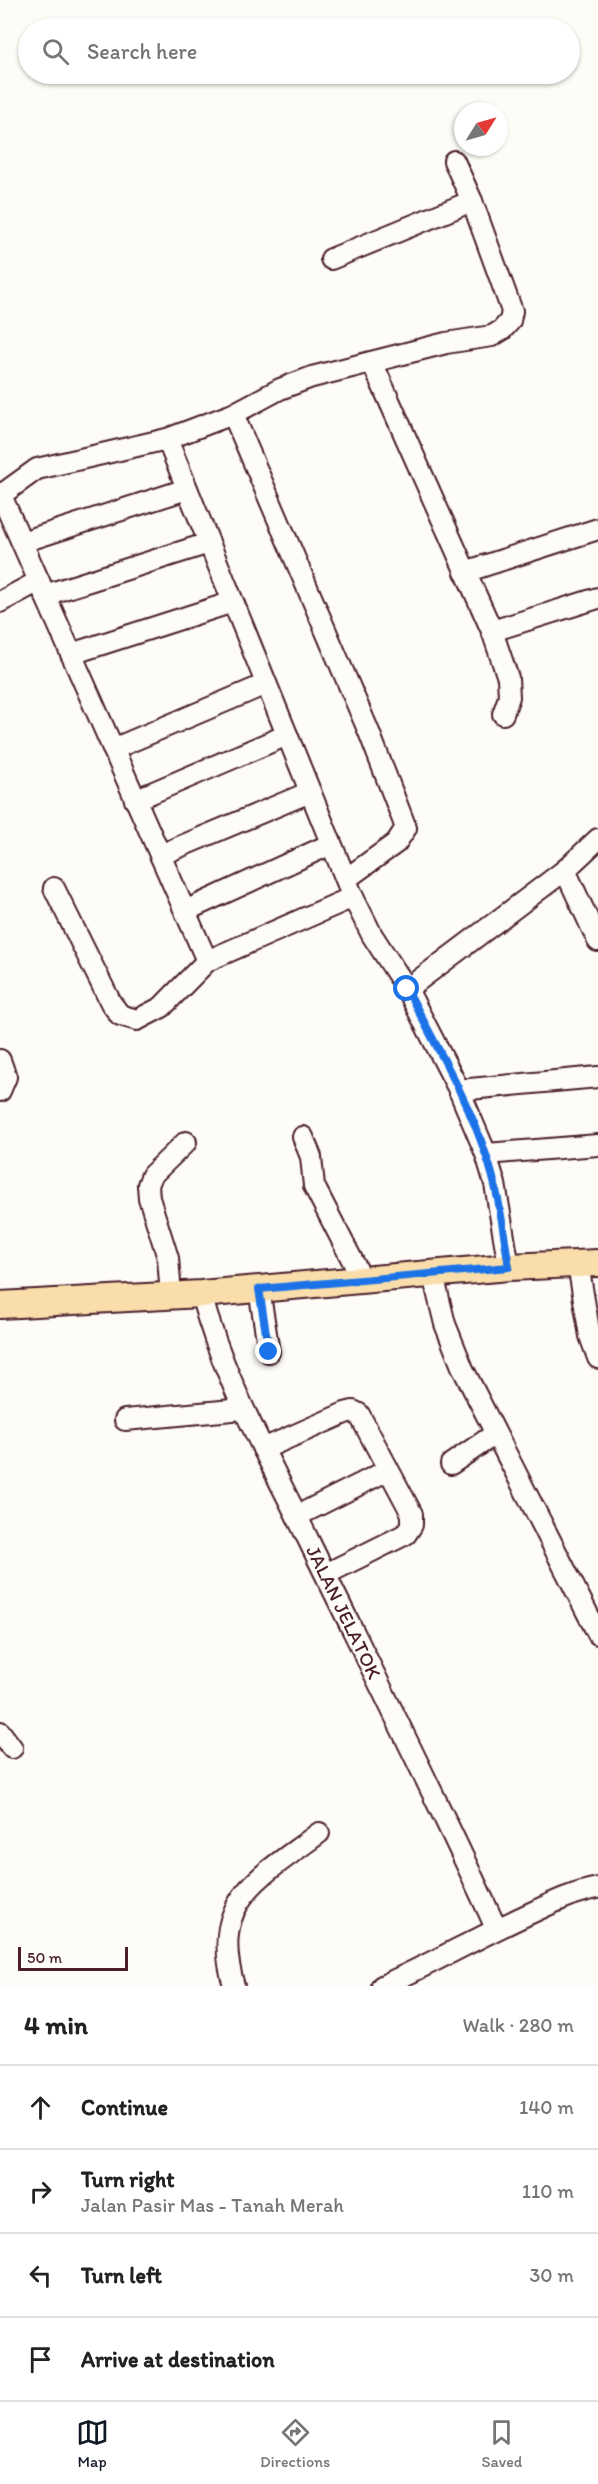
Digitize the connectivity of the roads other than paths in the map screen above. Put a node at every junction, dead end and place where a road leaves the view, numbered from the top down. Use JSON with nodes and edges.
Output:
{"nodes":[{"id":1,"x":454,"y":161,"type":"dead end"},
{"id":2,"x":472,"y":201,"type":"junction"},
{"id":3,"x":331,"y":260,"type":"dead end"},
{"id":4,"x":372,"y":362,"type":"junction"},
{"id":5,"x":233,"y":414,"type":"junction"},
{"id":6,"x":166,"y":439,"type":"junction"},
{"id":7,"x":187,"y":489,"type":"junction"},
{"id":8,"x":0,"y":494,"type":"edge"},
{"id":9,"x":598,"y":529,"type":"edge"},
{"id":10,"x":22,"y":542,"type":"junction"},
{"id":11,"x":209,"y":543,"type":"junction"},
{"id":12,"x":465,"y":572,"type":"junction"},
{"id":13,"x":42,"y":588,"type":"junction"},
{"id":14,"x":598,"y":598,"type":"edge"},
{"id":15,"x":0,"y":602,"type":"edge"},
{"id":16,"x":232,"y":602,"type":"junction"},
{"id":17,"x":492,"y":631,"type":"junction"},
{"id":18,"x":71,"y":654,"type":"junction"},
{"id":19,"x":266,"y":684,"type":"junction"},
{"id":20,"x":503,"y":714,"type":"dead end"},
{"id":21,"x":287,"y":735,"type":"junction"},
{"id":22,"x":113,"y":749,"type":"junction"},
{"id":23,"x":310,"y":792,"type":"junction"},
{"id":24,"x":135,"y":800,"type":"junction"},
{"id":25,"x":598,"y":839,"type":"edge"},
{"id":26,"x":332,"y":844,"type":"junction"},
{"id":27,"x":160,"y":855,"type":"junction"},
{"id":28,"x":565,"y":870,"type":"junction"},
{"id":29,"x":54,"y":888,"type":"dead end"},
{"id":30,"x":349,"y":888,"type":"junction"},
{"id":31,"x":185,"y":911,"type":"junction"},
{"id":32,"x":598,"y":941,"type":"edge"},
{"id":33,"x":207,"y":961,"type":"junction"},
{"id":34,"x":407,"y":989,"type":"junction"},
{"id":35,"x":0,"y":1060,"type":"edge"},
{"id":36,"x":598,"y":1077,"type":"edge"},
{"id":37,"x":459,"y":1090,"type":"junction"},
{"id":38,"x":0,"y":1091,"type":"edge"},
{"id":39,"x":303,"y":1137,"type":"dead end"},
{"id":40,"x":186,"y":1142,"type":"dead end"},
{"id":41,"x":598,"y":1145,"type":"edge"},
{"id":42,"x":486,"y":1154,"type":"junction"},
{"id":43,"x":588,"y":1264,"type":"edge"},
{"id":44,"x":509,"y":1267,"type":"junction"},
{"id":45,"x":433,"y":1275,"type":"junction"},
{"id":46,"x":363,"y":1281,"type":"junction"},
{"id":47,"x":259,"y":1289,"type":"junction"},
{"id":48,"x":201,"y":1293,"type":"junction"},
{"id":49,"x":171,"y":1295,"type":"junction"},
{"id":50,"x":0,"y":1305,"type":"edge"},
{"id":51,"x":269,"y":1352,"type":"dead end"},
{"id":52,"x":598,"y":1358,"type":"edge"},
{"id":53,"x":243,"y":1409,"type":"junction"},
{"id":54,"x":125,"y":1420,"type":"dead end"},
{"id":55,"x":495,"y":1434,"type":"junction"},
{"id":56,"x":263,"y":1449,"type":"junction"},
{"id":57,"x":451,"y":1464,"type":"dead end"},
{"id":58,"x":388,"y":1470,"type":"junction"},
{"id":59,"x":297,"y":1516,"type":"junction"},
{"id":60,"x":326,"y":1574,"type":"junction"},
{"id":61,"x":598,"y":1634,"type":"edge"},
{"id":62,"x":319,"y":1833,"type":"dead end"},
{"id":63,"x":598,"y":1888,"type":"edge"},
{"id":64,"x":496,"y":1928,"type":"junction"},
{"id":65,"x":234,"y":1986,"type":"edge"},
{"id":66,"x":382,"y":1986,"type":"edge"}],
"edges":[{"from":1,"to":2,"type":"street"},
{"from":2,"to":3,"type":"street"},
{"from":2,"to":4,"type":"street"},
{"from":4,"to":5,"type":"street"},
{"from":4,"to":12,"type":"street"},
{"from":5,"to":6,"type":"street"},
{"from":5,"to":30,"type":"street"},
{"from":6,"to":7,"type":"street"},
{"from":6,"to":8,"type":"street"},
{"from":7,"to":10,"type":"street"},
{"from":7,"to":11,"type":"street"},
{"from":8,"to":10,"type":"street"},
{"from":9,"to":12,"type":"street"},
{"from":10,"to":13,"type":"street"},
{"from":11,"to":13,"type":"street"},
{"from":11,"to":16,"type":"street"},
{"from":12,"to":17,"type":"street"},
{"from":13,"to":15,"type":"street"},
{"from":13,"to":18,"type":"street"},
{"from":14,"to":17,"type":"street"},
{"from":16,"to":18,"type":"street"},
{"from":16,"to":19,"type":"street"},
{"from":17,"to":20,"type":"street"},
{"from":18,"to":22,"type":"street"},
{"from":19,"to":21,"type":"street"},
{"from":19,"to":22,"type":"street"},
{"from":21,"to":23,"type":"street"},
{"from":21,"to":24,"type":"street"},
{"from":22,"to":24,"type":"street"},
{"from":23,"to":26,"type":"street"},
{"from":23,"to":27,"type":"street"},
{"from":24,"to":27,"type":"street"},
{"from":25,"to":28,"type":"street"},
{"from":26,"to":30,"type":"street"},
{"from":26,"to":31,"type":"street"},
{"from":27,"to":31,"type":"street"},
{"from":28,"to":32,"type":"street"},
{"from":28,"to":34,"type":"street"},
{"from":29,"to":33,"type":"street"},
{"from":30,"to":33,"type":"street"},
{"from":30,"to":34,"type":"street"},
{"from":31,"to":33,"type":"street"},
{"from":34,"to":37,"type":"street"},
{"from":35,"to":38,"type":"street"},
{"from":36,"to":37,"type":"street"},
{"from":37,"to":42,"type":"street"},
{"from":39,"to":46,"type":"street"},
{"from":40,"to":49,"type":"street"},
{"from":41,"to":42,"type":"street"},
{"from":42,"to":44,"type":"street"},
{"from":43,"to":44,"type":"main road"},
{"from":43,"to":52,"type":"street"},
{"from":44,"to":45,"type":"main road"},
{"from":45,"to":46,"type":"main road"},
{"from":45,"to":55,"type":"street"},
{"from":46,"to":47,"type":"main road"},
{"from":47,"to":48,"type":"main road"},
{"from":47,"to":51,"type":"street"},
{"from":48,"to":49,"type":"main road"},
{"from":48,"to":53,"type":"street","name":"JALAN JELATOK"},
{"from":49,"to":50,"type":"main road"},
{"from":53,"to":54,"type":"street"},
{"from":53,"to":56,"type":"street","name":"JALAN JELATOK"},
{"from":55,"to":57,"type":"street"},
{"from":55,"to":61,"type":"street"},
{"from":56,"to":58,"type":"street"},
{"from":56,"to":59,"type":"street","name":"JALAN JELATOK"},
{"from":58,"to":59,"type":"street"},
{"from":58,"to":60,"type":"street"},
{"from":59,"to":60,"type":"street","name":"JALAN JELATOK"},
{"from":60,"to":64,"type":"street","name":"JALAN JELATOK"},
{"from":62,"to":65,"type":"street"},
{"from":63,"to":64,"type":"street"},
{"from":64,"to":66,"type":"street"}]}
